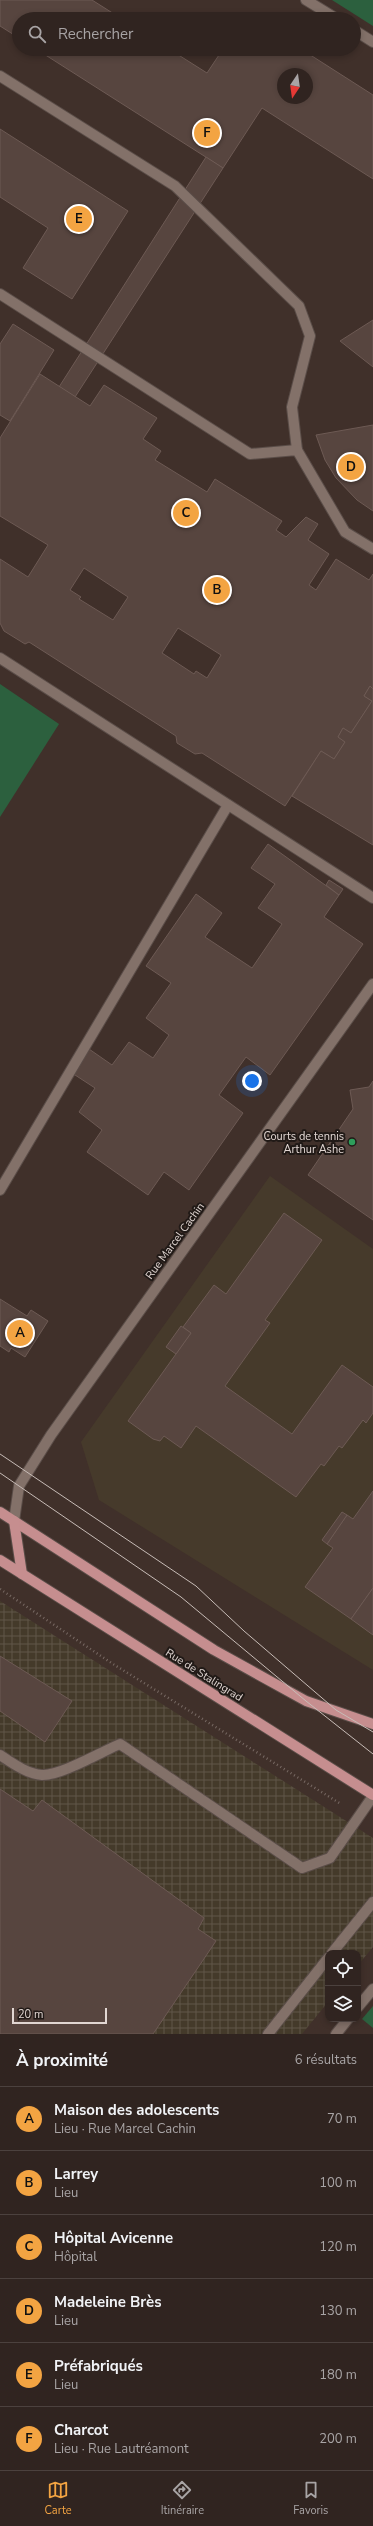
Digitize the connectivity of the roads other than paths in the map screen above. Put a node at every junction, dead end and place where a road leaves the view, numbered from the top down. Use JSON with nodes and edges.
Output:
{"nodes":[{"id":1,"x":306,"y":0,"type":"edge"},
{"id":2,"x":325,"y":12,"type":"edge"},
{"id":3,"x":361,"y":34,"type":"edge"},
{"id":4,"x":373,"y":42,"type":"edge"},
{"id":5,"x":0,"y":76,"type":"edge"},
{"id":6,"x":0,"y":294,"type":"edge"},
{"id":7,"x":297,"y":450,"type":"junction"},
{"id":8,"x":373,"y":549,"type":"edge"},
{"id":9,"x":0,"y":658,"type":"edge"},
{"id":10,"x":228,"y":805,"type":"junction"},
{"id":11,"x":373,"y":898,"type":"edge"},
{"id":12,"x":373,"y":984,"type":"edge"},
{"id":13,"x":0,"y":1190,"type":"edge"},
{"id":14,"x":0,"y":1512,"type":"edge"},
{"id":15,"x":14,"y":1521,"type":"junction"},
{"id":16,"x":0,"y":1560,"type":"edge"},
{"id":17,"x":22,"y":1574,"type":"junction"},
{"id":18,"x":373,"y":1724,"type":"edge"},
{"id":19,"x":0,"y":1755,"type":"edge"},
{"id":20,"x":373,"y":1796,"type":"edge"},
{"id":21,"x":373,"y":1902,"type":"edge"},
{"id":22,"x":334,"y":1950,"type":"edge"},
{"id":23,"x":325,"y":1962,"type":"edge"},
{"id":24,"x":373,"y":1989,"type":"edge"},
{"id":25,"x":361,"y":2003,"type":"edge"},
{"id":26,"x":346,"y":2022,"type":"edge"},
{"id":27,"x":268,"y":2034,"type":"edge"},
{"id":28,"x":336,"y":2034,"type":"edge"}],
"edges":[{"from":1,"to":2,"type":"street"},
{"from":3,"to":4,"type":"street"},
{"from":5,"to":7,"type":"street"},
{"from":6,"to":7,"type":"street"},
{"from":7,"to":8,"type":"street"},
{"from":9,"to":10,"type":"street"},
{"from":10,"to":11,"type":"street"},
{"from":10,"to":13,"type":"street"},
{"from":12,"to":15,"type":"street","name":"Rue Marcel Cachin"},
{"from":14,"to":15,"type":"main road"},
{"from":15,"to":17,"type":"main road"},
{"from":15,"to":18,"type":"main road"},
{"from":16,"to":17,"type":"main road","name":"Rue de Stalingrad"},
{"from":17,"to":20,"type":"main road","name":"Rue de Stalingrad"},
{"from":19,"to":20,"type":"street"},
{"from":21,"to":22,"type":"street"},
{"from":23,"to":27,"type":"street"},
{"from":24,"to":25,"type":"street"},
{"from":26,"to":28,"type":"street"}]}
